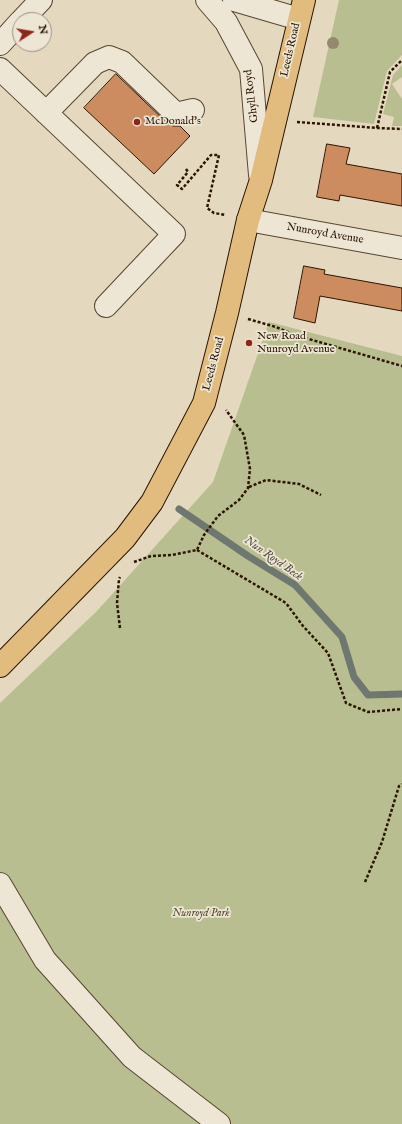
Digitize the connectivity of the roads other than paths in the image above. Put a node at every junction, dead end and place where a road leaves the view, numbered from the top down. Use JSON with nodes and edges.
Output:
{"nodes":[{"id":1,"x":41,"y":0,"type":"edge"},
{"id":2,"x":207,"y":0,"type":"edge"},
{"id":3,"x":234,"y":0,"type":"edge"},
{"id":4,"x":301,"y":10,"type":"edge"},
{"id":5,"x":30,"y":12,"type":"edge"},
{"id":6,"x":12,"y":31,"type":"edge"},
{"id":7,"x":0,"y":44,"type":"edge"},
{"id":8,"x":0,"y":69,"type":"edge"},
{"id":9,"x":193,"y":110,"type":"dead end"},
{"id":10,"x":46,"y":112,"type":"junction"},
{"id":11,"x":261,"y":180,"type":"junction"},
{"id":12,"x":248,"y":220,"type":"junction"},
{"id":13,"x":402,"y":248,"type":"edge"},
{"id":14,"x":106,"y":306,"type":"dead end"},
{"id":15,"x":0,"y":666,"type":"edge"},
{"id":16,"x":0,"y":884,"type":"edge"},
{"id":17,"x":219,"y":1124,"type":"edge"}],
"edges":[{"from":1,"to":5,"type":"street"},
{"from":2,"to":11,"type":"street","name":"Ghyll Royd"},
{"from":3,"to":4,"type":"street"},
{"from":4,"to":11,"type":"main road","name":"Leeds Road"},
{"from":6,"to":7,"type":"street"},
{"from":8,"to":10,"type":"street"},
{"from":9,"to":10,"type":"street"},
{"from":10,"to":14,"type":"street"},
{"from":11,"to":12,"type":"main road","name":"Leeds Road"},
{"from":12,"to":13,"type":"street","name":"Nunroyd Avenue"},
{"from":12,"to":15,"type":"main road","name":"Leeds Road"},
{"from":16,"to":17,"type":"street"}]}
